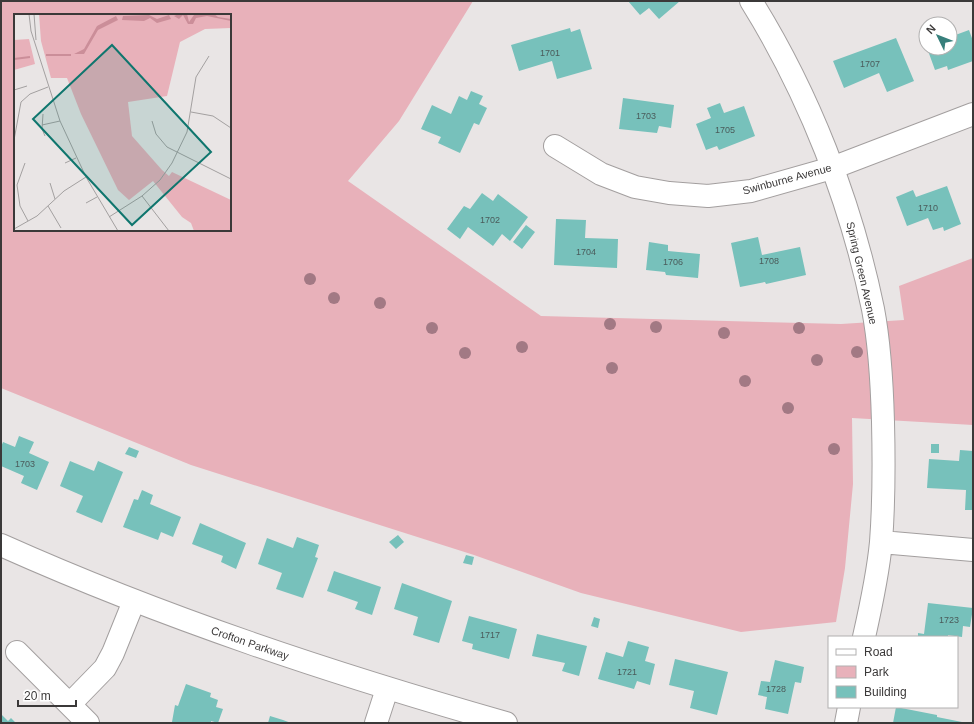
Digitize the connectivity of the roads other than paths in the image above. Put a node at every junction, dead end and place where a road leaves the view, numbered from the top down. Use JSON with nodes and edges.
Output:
{"nodes":[{"id":1,"x":751,"y":1,"type":"edge"},
{"id":2,"x":973,"y":114,"type":"edge"},
{"id":3,"x":555,"y":146,"type":"dead end"},
{"id":4,"x":832,"y":168,"type":"junction"},
{"id":5,"x":881,"y":542,"type":"junction"},
{"id":6,"x":1,"y":545,"type":"edge"},
{"id":7,"x":973,"y":550,"type":"edge"},
{"id":8,"x":134,"y":601,"type":"junction"},
{"id":9,"x":864,"y":636,"type":"edge"},
{"id":10,"x":17,"y":652,"type":"dead end"},
{"id":11,"x":387,"y":689,"type":"junction"},
{"id":12,"x":70,"y":704,"type":"junction"},
{"id":13,"x":849,"y":708,"type":"edge"},
{"id":14,"x":88,"y":723,"type":"edge"},
{"id":15,"x":376,"y":723,"type":"edge"},
{"id":16,"x":506,"y":723,"type":"edge"},
{"id":17,"x":846,"y":723,"type":"edge"}],
"edges":[{"from":1,"to":4,"type":"street","name":"Spring Green Avenue"},
{"from":2,"to":4,"type":"street","name":"Swinburne Avenue"},
{"from":3,"to":4,"type":"street","name":"Swinburne Avenue"},
{"from":4,"to":5,"type":"street","name":"Spring Green Avenue"},
{"from":5,"to":7,"type":"street"},
{"from":5,"to":9,"type":"street","name":"Spring Green Avenue"},
{"from":6,"to":8,"type":"street","name":"Crofton Parkway"},
{"from":8,"to":11,"type":"street","name":"Crofton Parkway"},
{"from":8,"to":12,"type":"street"},
{"from":10,"to":12,"type":"street"},
{"from":11,"to":15,"type":"street"},
{"from":11,"to":16,"type":"street","name":"Crofton Parkway"},
{"from":12,"to":14,"type":"street"},
{"from":13,"to":17,"type":"street"}]}
